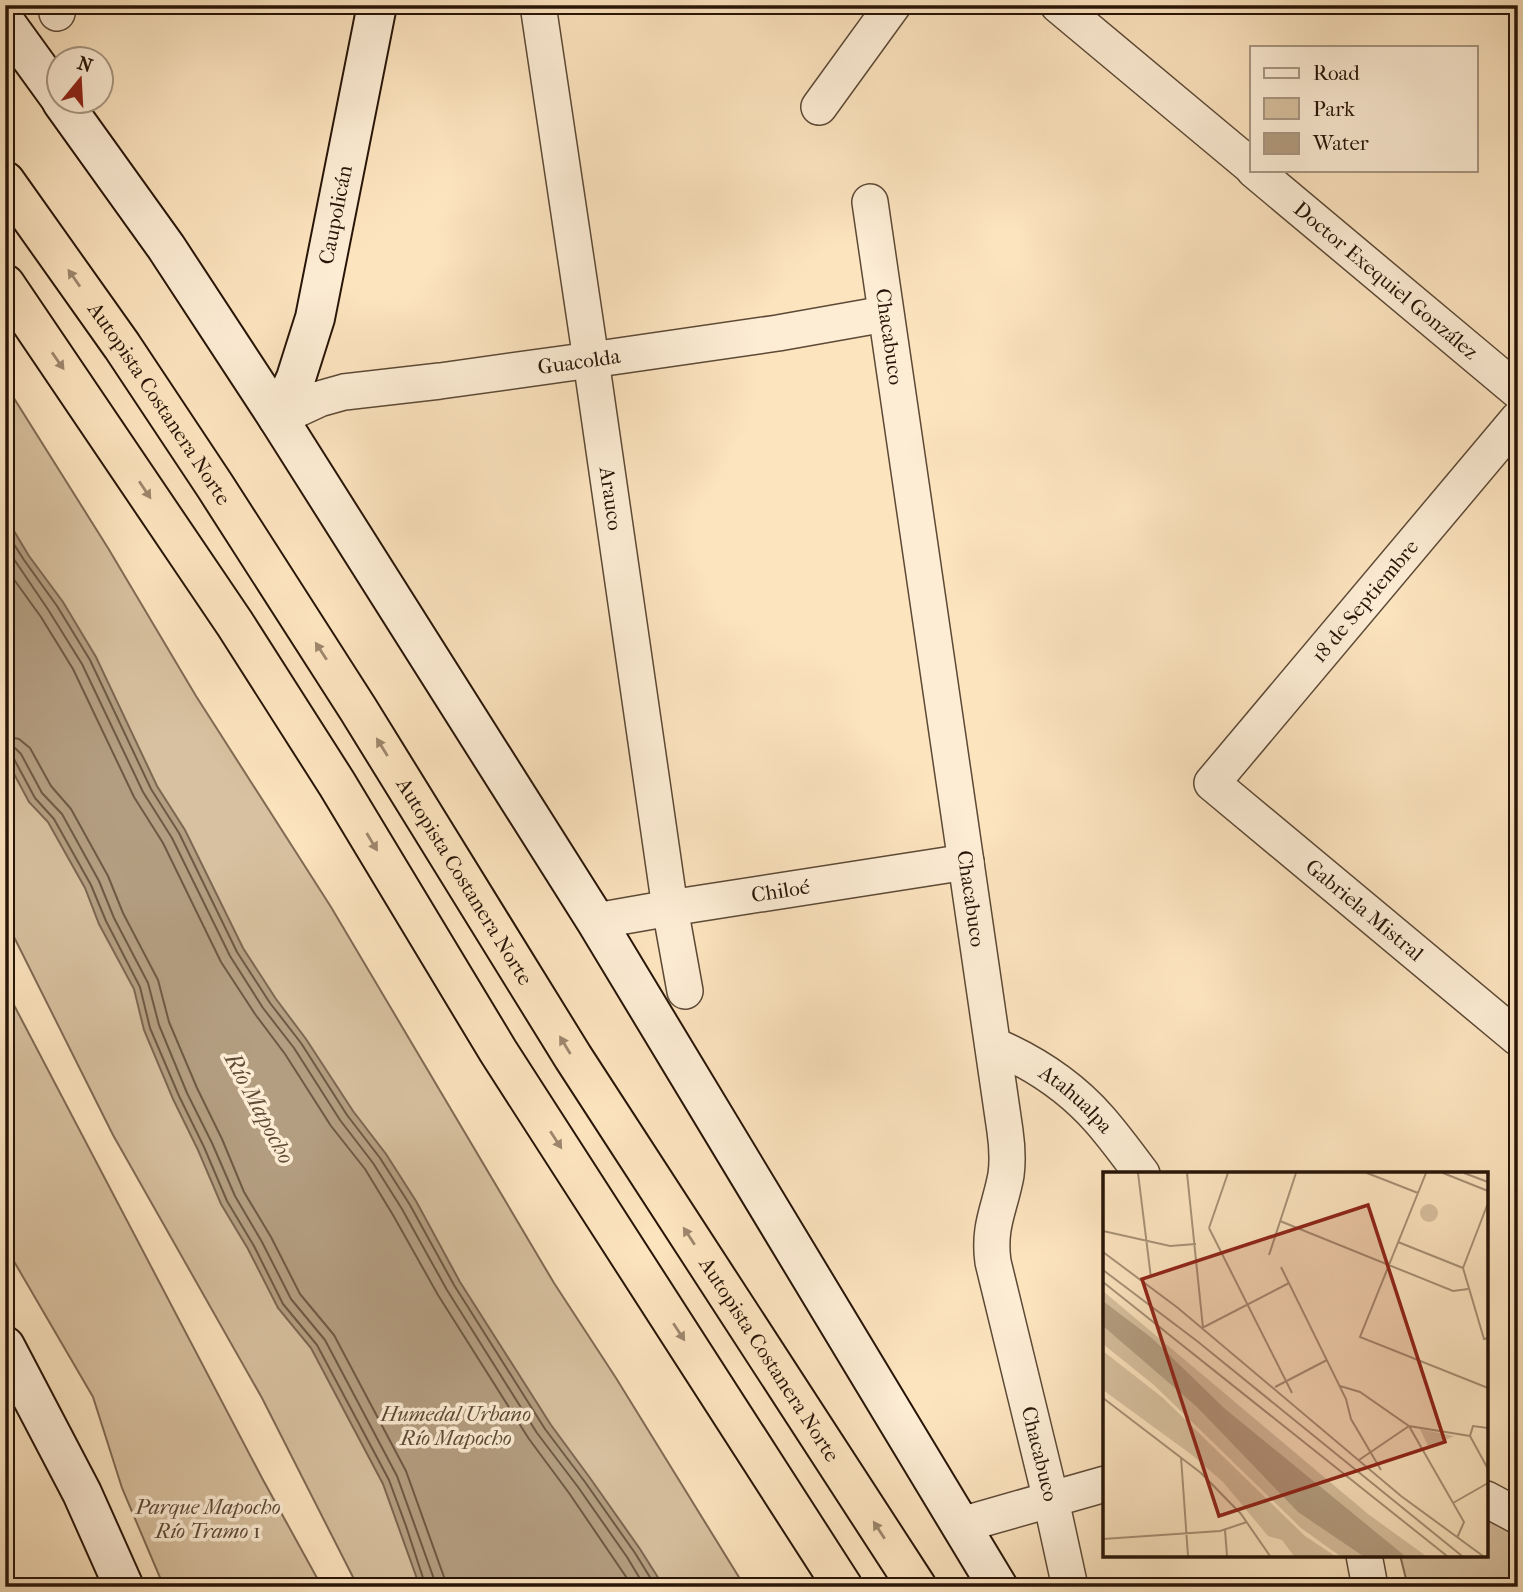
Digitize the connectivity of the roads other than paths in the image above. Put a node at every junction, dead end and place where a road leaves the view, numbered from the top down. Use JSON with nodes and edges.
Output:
{"nodes":[{"id":1,"x":377,"y":5,"type":"edge"},
{"id":2,"x":538,"y":5,"type":"edge"},
{"id":3,"x":893,"y":5,"type":"edge"},
{"id":4,"x":1058,"y":5,"type":"edge"},
{"id":5,"x":5,"y":22,"type":"edge"},
{"id":6,"x":46,"y":79,"type":"edge"},
{"id":7,"x":819,"y":107,"type":"dead end"},
{"id":8,"x":72,"y":116,"type":"edge"},
{"id":9,"x":1250,"y":166,"type":"edge"},
{"id":10,"x":1257,"y":172,"type":"edge"},
{"id":11,"x":5,"y":181,"type":"edge"},
{"id":12,"x":870,"y":202,"type":"dead end"},
{"id":13,"x":5,"y":284,"type":"edge"},
{"id":14,"x":885,"y":314,"type":"junction"},
{"id":15,"x":591,"y":360,"type":"junction"},
{"id":16,"x":1518,"y":391,"type":"edge"},
{"id":17,"x":278,"y":418,"type":"junction"},
{"id":18,"x":1518,"y":419,"type":"edge"},
{"id":19,"x":1212,"y":783,"type":"joint"},
{"id":20,"x":966,"y":862,"type":"junction"},
{"id":21,"x":670,"y":908,"type":"junction"},
{"id":22,"x":596,"y":921,"type":"junction"},
{"id":23,"x":685,"y":991,"type":"dead end"},
{"id":24,"x":1518,"y":1038,"type":"edge"},
{"id":25,"x":993,"y":1045,"type":"junction"},
{"id":26,"x":1140,"y":1172,"type":"edge"},
{"id":27,"x":5,"y":1346,"type":"edge"},
{"id":28,"x":1103,"y":1485,"type":"edge"},
{"id":29,"x":1051,"y":1500,"type":"junction"},
{"id":30,"x":1488,"y":1500,"type":"edge"},
{"id":31,"x":1518,"y":1516,"type":"edge"},
{"id":32,"x":961,"y":1525,"type":"junction"},
{"id":33,"x":1364,"y":1557,"type":"edge"},
{"id":34,"x":124,"y":1587,"type":"edge"},
{"id":35,"x":843,"y":1587,"type":"edge"},
{"id":36,"x":916,"y":1587,"type":"edge"},
{"id":37,"x":998,"y":1587,"type":"edge"},
{"id":38,"x":1070,"y":1587,"type":"edge"},
{"id":39,"x":1370,"y":1587,"type":"edge"}],
"edges":[{"from":1,"to":17,"type":"street","name":"Caupolicán"},
{"from":2,"to":15,"type":"street","name":"Arauco"},
{"from":3,"to":7,"type":"street"},
{"from":4,"to":9,"type":"street","name":"Doctor Exequiel González"},
{"from":5,"to":6,"type":"street"},
{"from":8,"to":17,"type":"street"},
{"from":10,"to":16,"type":"street","name":"Doctor Exequiel González"},
{"from":36,"to":11,"type":"highway","name":"Autopista Costanera Norte","one_way":true},
{"from":12,"to":14,"type":"street","name":"Chacabuco"},
{"from":13,"to":35,"type":"highway","one_way":true},
{"from":14,"to":15,"type":"street","name":"Guacolda"},
{"from":14,"to":20,"type":"street","name":"Chacabuco"},
{"from":15,"to":17,"type":"street","name":"Guacolda"},
{"from":15,"to":21,"type":"street","name":"Arauco"},
{"from":17,"to":22,"type":"street"},
{"from":18,"to":19,"type":"street","name":"18 de Septiembre"},
{"from":19,"to":24,"type":"street","name":"Gabriela Mistral"},
{"from":20,"to":21,"type":"street","name":"Chiloé"},
{"from":20,"to":25,"type":"street","name":"Chacabuco"},
{"from":21,"to":22,"type":"street","name":"Chiloé"},
{"from":21,"to":23,"type":"street","name":"Arauco"},
{"from":22,"to":32,"type":"street"},
{"from":25,"to":26,"type":"street","name":"Atahualpa"},
{"from":25,"to":29,"type":"street","name":"Chacabuco"},
{"from":27,"to":34,"type":"street"},
{"from":28,"to":29,"type":"street"},
{"from":29,"to":32,"type":"street"},
{"from":29,"to":38,"type":"street","name":"Chacabuco"},
{"from":30,"to":31,"type":"street"},
{"from":32,"to":37,"type":"street"},
{"from":33,"to":39,"type":"street"}]}
